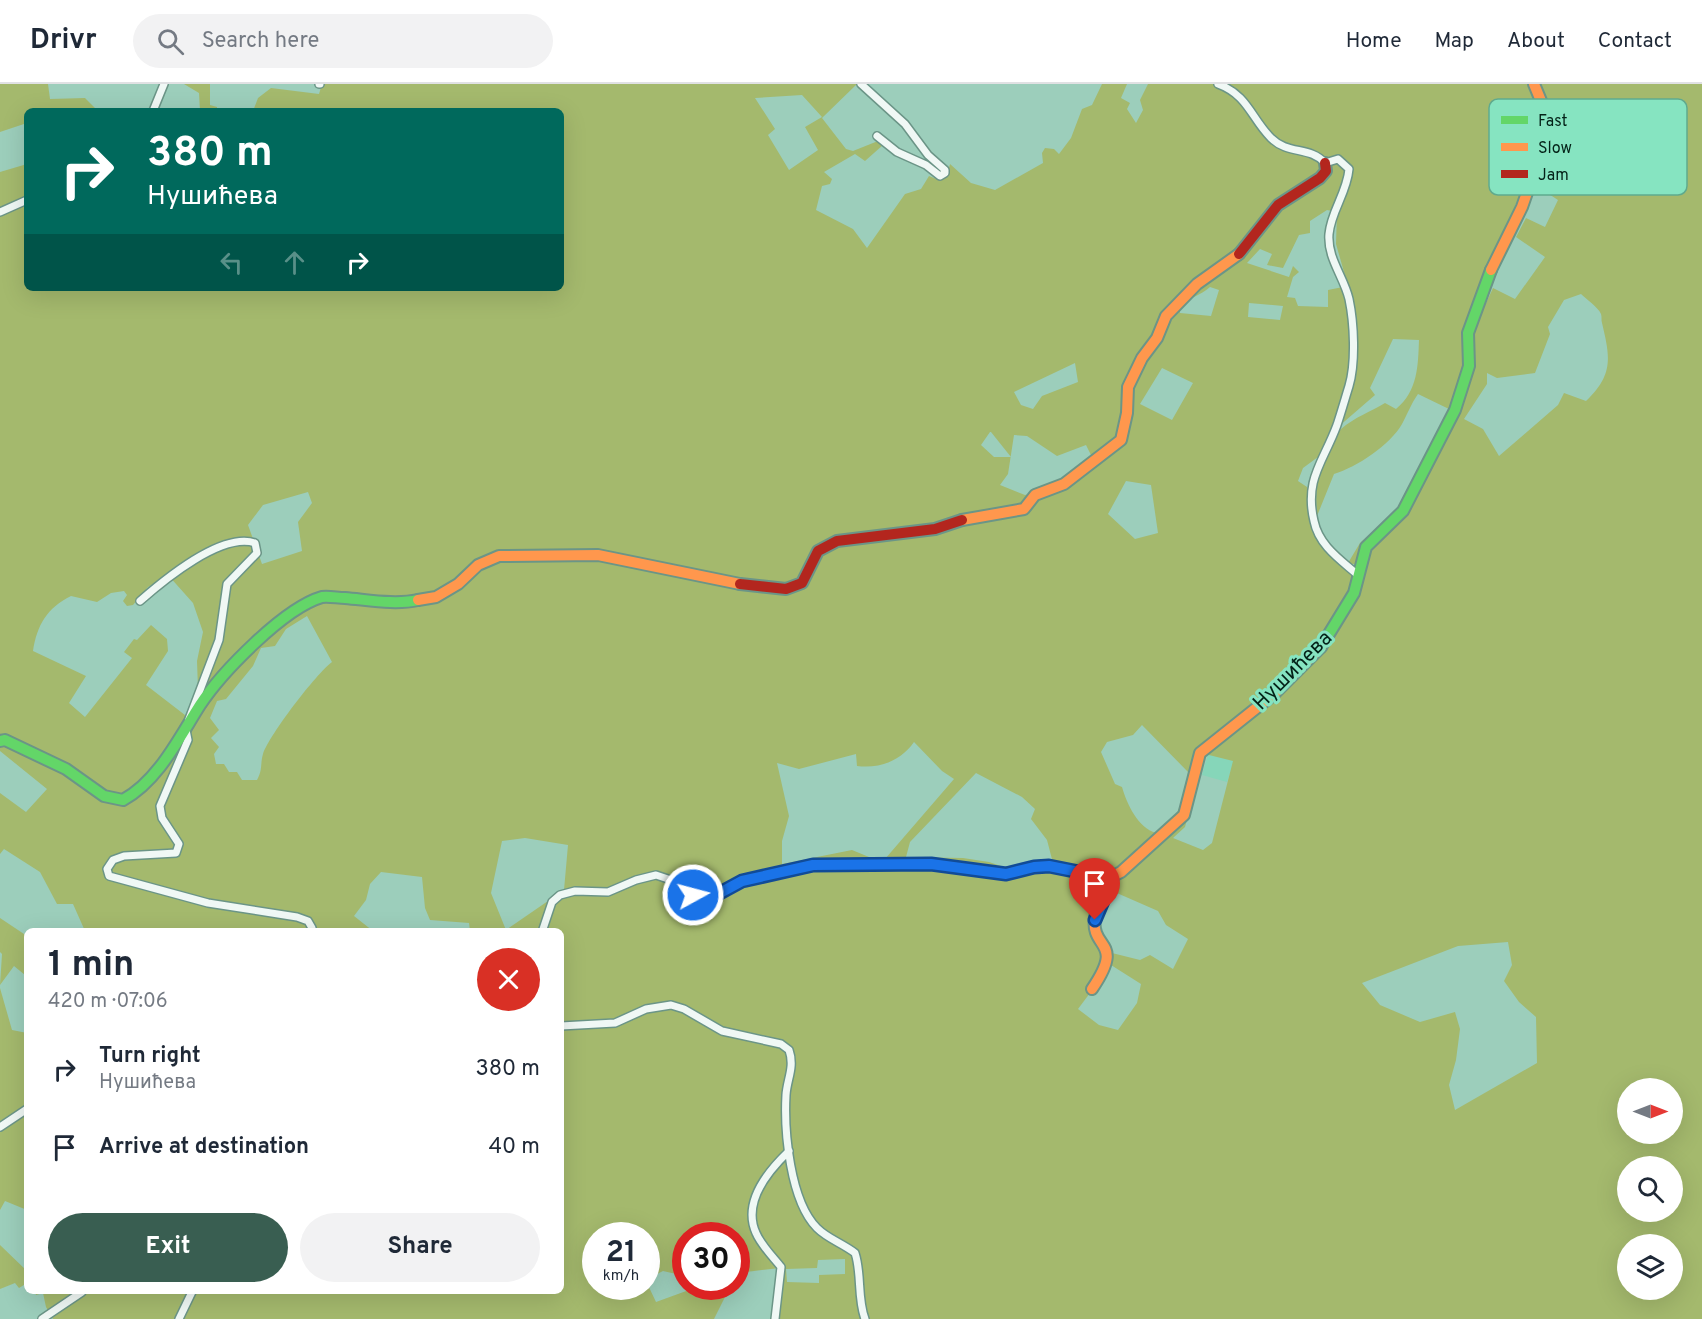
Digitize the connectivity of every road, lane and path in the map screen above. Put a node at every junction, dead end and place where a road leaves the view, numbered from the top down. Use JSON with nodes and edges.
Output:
{"nodes":[{"id":1,"x":165,"y":84,"type":"edge"},
{"id":2,"x":861,"y":84,"type":"edge"},
{"id":3,"x":1218,"y":84,"type":"edge"},
{"id":4,"x":1534,"y":84,"type":"edge"},
{"id":5,"x":1540,"y":99,"type":"edge"},
{"id":6,"x":154,"y":108,"type":"edge"},
{"id":7,"x":877,"y":136,"type":"dead end"},
{"id":8,"x":1325,"y":164,"type":"junction"},
{"id":9,"x":1526,"y":195,"type":"edge"},
{"id":10,"x":24,"y":201,"type":"edge"},
{"id":11,"x":0,"y":212,"type":"edge"},
{"id":12,"x":1359,"y":576,"type":"junction"},
{"id":13,"x":140,"y":601,"type":"dead end"},
{"id":14,"x":186,"y":731,"type":"junction"},
{"id":15,"x":0,"y":741,"type":"edge"},
{"id":16,"x":1109,"y":878,"type":"junction"},
{"id":17,"x":311,"y":928,"type":"edge"},
{"id":18,"x":543,"y":928,"type":"edge"},
{"id":19,"x":1092,"y":989,"type":"dead end"},
{"id":20,"x":564,"y":1026,"type":"edge"},
{"id":21,"x":24,"y":1110,"type":"edge"},
{"id":22,"x":0,"y":1127,"type":"edge"},
{"id":23,"x":789,"y":1150,"type":"junction"},
{"id":24,"x":79,"y":1294,"type":"edge"},
{"id":25,"x":191,"y":1294,"type":"edge"},
{"id":26,"x":42,"y":1319,"type":"edge"},
{"id":27,"x":179,"y":1319,"type":"edge"},
{"id":28,"x":775,"y":1319,"type":"edge"},
{"id":29,"x":865,"y":1319,"type":"edge"}],
"edges":[{"from":1,"to":6,"type":"street"},
{"from":2,"to":7,"type":"street"},
{"from":3,"to":8,"type":"street"},
{"from":4,"to":5,"type":"street","name":"Нушићева"},
{"from":8,"to":12,"type":"street"},
{"from":8,"to":14,"type":"street"},
{"from":9,"to":12,"type":"street","name":"Нушићева"},
{"from":10,"to":11,"type":"street"},
{"from":12,"to":16,"type":"street","name":"Нушићева"},
{"from":13,"to":14,"type":"street"},
{"from":14,"to":15,"type":"street"},
{"from":14,"to":17,"type":"street"},
{"from":16,"to":18,"type":"street"},
{"from":16,"to":19,"type":"street"},
{"from":20,"to":23,"type":"street"},
{"from":21,"to":22,"type":"street"},
{"from":23,"to":28,"type":"street"},
{"from":23,"to":29,"type":"street"},
{"from":24,"to":26,"type":"street"},
{"from":25,"to":27,"type":"street"}]}
